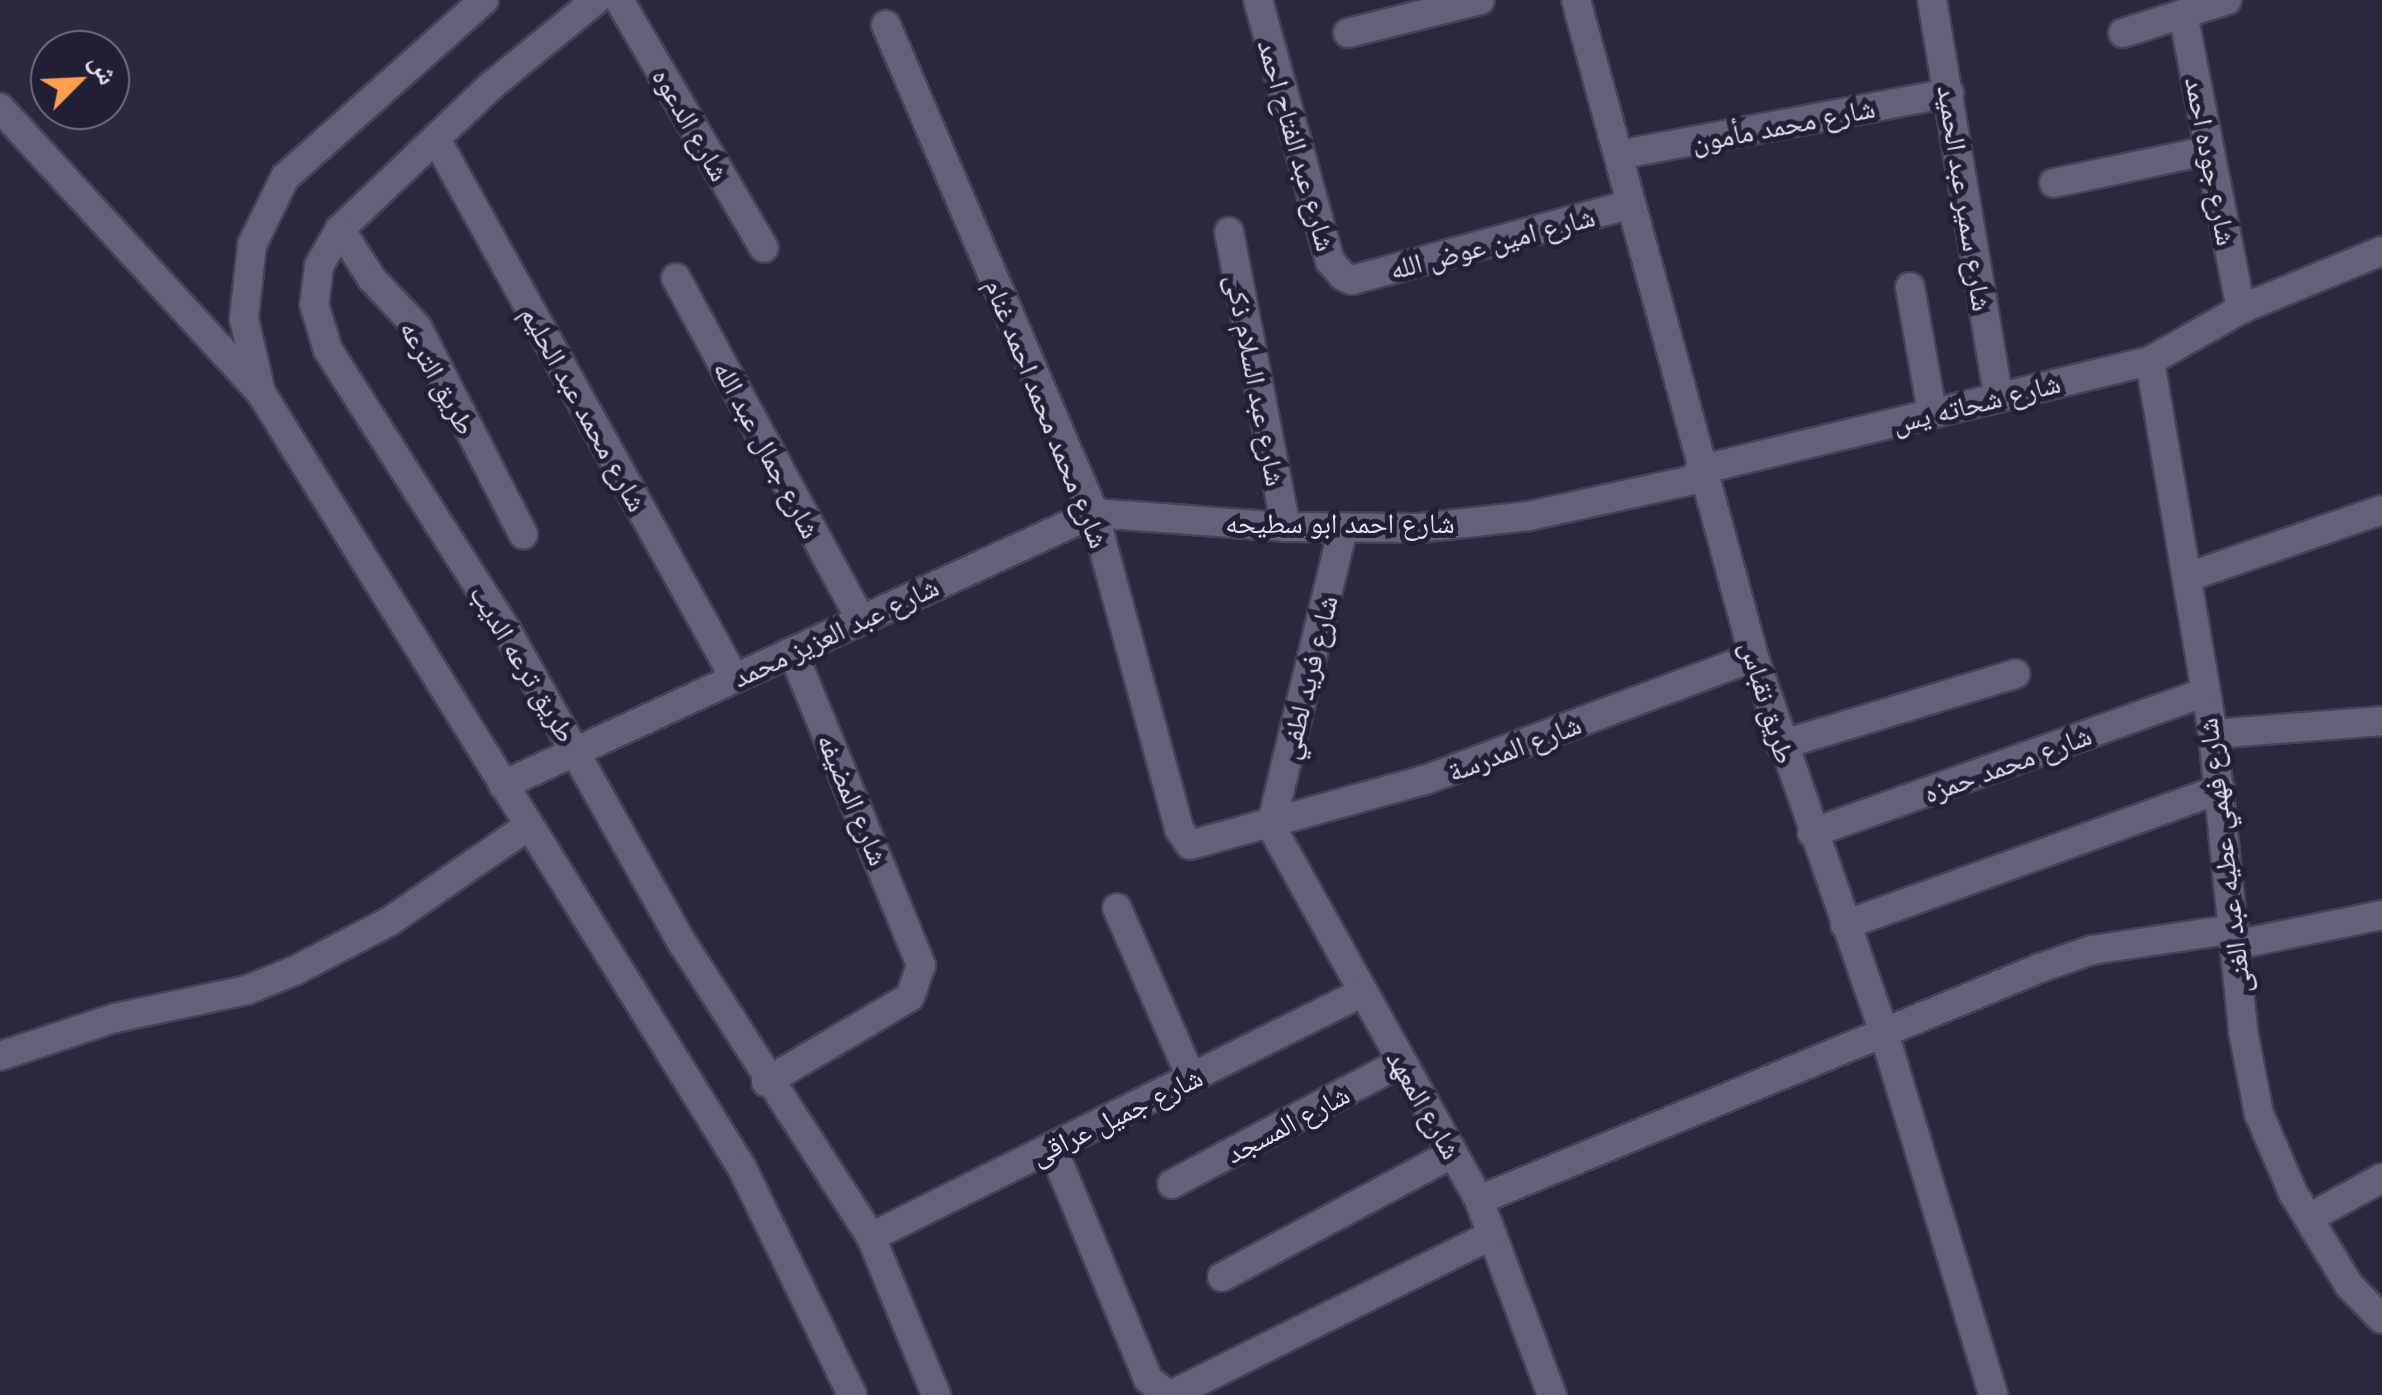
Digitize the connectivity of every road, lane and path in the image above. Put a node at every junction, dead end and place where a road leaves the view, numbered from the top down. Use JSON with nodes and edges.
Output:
{"nodes":[{"id":1,"x":484,"y":0,"type":"edge"},
{"id":2,"x":596,"y":0,"type":"edge"},
{"id":3,"x":619,"y":0,"type":"edge"},
{"id":4,"x":1258,"y":0,"type":"edge"},
{"id":5,"x":1480,"y":0,"type":"edge"},
{"id":6,"x":1576,"y":0,"type":"edge"},
{"id":7,"x":1932,"y":0,"type":"edge"},
{"id":8,"x":2227,"y":0,"type":"edge"},
{"id":9,"x":2183,"y":14,"type":"junction"},
{"id":10,"x":886,"y":25,"type":"dead end"},
{"id":11,"x":1348,"y":33,"type":"dead end"},
{"id":12,"x":2123,"y":33,"type":"dead end"},
{"id":13,"x":1949,"y":93,"type":"junction"},
{"id":14,"x":0,"y":108,"type":"edge"},
{"id":15,"x":436,"y":139,"type":"junction"},
{"id":16,"x":2210,"y":150,"type":"junction"},
{"id":17,"x":1618,"y":154,"type":"junction"},
{"id":18,"x":2054,"y":183,"type":"dead end"},
{"id":19,"x":1631,"y":204,"type":"junction"},
{"id":20,"x":340,"y":229,"type":"junction"},
{"id":21,"x":1229,"y":232,"type":"dead end"},
{"id":22,"x":764,"y":248,"type":"dead end"},
{"id":23,"x":2382,"y":252,"type":"edge"},
{"id":24,"x":676,"y":278,"type":"dead end"},
{"id":25,"x":1352,"y":280,"type":"joint"},
{"id":26,"x":1910,"y":287,"type":"dead end"},
{"id":27,"x":2242,"y":309,"type":"junction"},
{"id":28,"x":2150,"y":361,"type":"junction"},
{"id":29,"x":261,"y":393,"type":"junction"},
{"id":30,"x":1998,"y":396,"type":"junction"},
{"id":31,"x":1932,"y":412,"type":"junction"},
{"id":32,"x":1701,"y":474,"type":"junction"},
{"id":33,"x":2382,"y":510,"type":"edge"},
{"id":34,"x":1094,"y":513,"type":"junction"},
{"id":35,"x":1286,"y":527,"type":"junction"},
{"id":36,"x":1344,"y":528,"type":"junction"},
{"id":37,"x":523,"y":534,"type":"dead end"},
{"id":38,"x":2188,"y":577,"type":"junction"},
{"id":39,"x":860,"y":620,"type":"junction"},
{"id":40,"x":792,"y":651,"type":"junction"},
{"id":41,"x":1754,"y":657,"type":"junction"},
{"id":42,"x":2015,"y":674,"type":"dead end"},
{"id":43,"x":734,"y":678,"type":"junction"},
{"id":44,"x":2202,"y":692,"type":"junction"},
{"id":45,"x":2382,"y":720,"type":"edge"},
{"id":46,"x":2213,"y":734,"type":"junction"},
{"id":47,"x":1781,"y":745,"type":"junction"},
{"id":48,"x":569,"y":754,"type":"junction"},
{"id":49,"x":513,"y":780,"type":"junction"},
{"id":50,"x":2220,"y":789,"type":"junction"},
{"id":51,"x":528,"y":826,"type":"junction"},
{"id":52,"x":1271,"y":826,"type":"junction"},
{"id":53,"x":1812,"y":833,"type":"junction"},
{"id":54,"x":1117,"y":908,"type":"dead end"},
{"id":55,"x":2382,"y":916,"type":"edge"},
{"id":56,"x":1845,"y":926,"type":"junction"},
{"id":57,"x":2234,"y":937,"type":"junction"},
{"id":58,"x":1361,"y":993,"type":"junction"},
{"id":59,"x":1884,"y":1033,"type":"junction"},
{"id":60,"x":0,"y":1056,"type":"edge"},
{"id":61,"x":1401,"y":1062,"type":"junction"},
{"id":62,"x":1191,"y":1078,"type":"junction"},
{"id":63,"x":766,"y":1082,"type":"junction"},
{"id":64,"x":1052,"y":1146,"type":"junction"},
{"id":65,"x":1453,"y":1153,"type":"junction"},
{"id":66,"x":2382,"y":1178,"type":"edge"},
{"id":67,"x":1172,"y":1184,"type":"dead end"},
{"id":68,"x":1479,"y":1200,"type":"junction"},
{"id":69,"x":2309,"y":1218,"type":"junction"},
{"id":70,"x":1492,"y":1234,"type":"junction"},
{"id":71,"x":871,"y":1237,"type":"junction"},
{"id":72,"x":1222,"y":1277,"type":"dead end"},
{"id":73,"x":2382,"y":1318,"type":"edge"},
{"id":74,"x":852,"y":1395,"type":"edge"},
{"id":75,"x":936,"y":1395,"type":"edge"},
{"id":76,"x":1170,"y":1395,"type":"edge"},
{"id":77,"x":1552,"y":1395,"type":"edge"},
{"id":78,"x":1992,"y":1395,"type":"edge"}],
"edges":[{"from":1,"to":29,"type":"street"},
{"from":2,"to":15,"type":"street","name":"طريق ترعه الديب"},
{"from":3,"to":22,"type":"street","name":"شارع الدعوه"},
{"from":4,"to":25,"type":"street","name":"شارع عبد الفتاح احمد"},
{"from":5,"to":11,"type":"street"},
{"from":6,"to":17,"type":"street","name":"طريق نقباس"},
{"from":7,"to":13,"type":"street","name":"شارع سمير عبد الحميد"},
{"from":8,"to":9,"type":"street"},
{"from":9,"to":12,"type":"street"},
{"from":9,"to":16,"type":"street","name":"شارع جوده احمد"},
{"from":10,"to":34,"type":"street","name":"شارع محمد محمد احمد غنام"},
{"from":13,"to":17,"type":"street","name":"شارع محمد مأمون"},
{"from":13,"to":30,"type":"street","name":"شارع سمير عبد الحميد"},
{"from":14,"to":29,"type":"street"},
{"from":15,"to":20,"type":"street","name":"طريق ترعه الديب"},
{"from":15,"to":43,"type":"street","name":"شارع محمد عبد الحليم"},
{"from":16,"to":18,"type":"street"},
{"from":16,"to":27,"type":"street","name":"شارع جوده احمد"},
{"from":17,"to":19,"type":"street","name":"طريق نقباس"},
{"from":19,"to":25,"type":"street","name":"شارع امين عوض الله"},
{"from":19,"to":32,"type":"street","name":"طريق نقباس"},
{"from":20,"to":37,"type":"street","name":"طريق الترعه"},
{"from":20,"to":48,"type":"street","name":"طريق ترعه الديب"},
{"from":21,"to":35,"type":"street","name":"شارع عبد السلام ذكى"},
{"from":23,"to":27,"type":"street","name":"شارع شحاته يس"},
{"from":24,"to":39,"type":"street","name":"شارع جمال عبد الله"},
{"from":26,"to":31,"type":"street"},
{"from":27,"to":28,"type":"street","name":"شارع شحاته يس"},
{"from":28,"to":30,"type":"street","name":"شارع شحاته يس"},
{"from":28,"to":38,"type":"street","name":"شارع فهمي عطيه عبد الغنى"},
{"from":29,"to":49,"type":"street"},
{"from":30,"to":31,"type":"street","name":"شارع شحاته يس"},
{"from":31,"to":32,"type":"street","name":"شارع شحاته يس"},
{"from":32,"to":36,"type":"street","name":"شارع احمد ابو سطيحه"},
{"from":32,"to":41,"type":"street","name":"طريق نقباس"},
{"from":33,"to":38,"type":"street"},
{"from":34,"to":35,"type":"street","name":"شارع احمد ابو سطيحه"},
{"from":34,"to":39,"type":"street","name":"شارع عبد العزيز محمد"},
{"from":34,"to":52,"type":"street","name":"شارع محمد محمد احمد غنام"},
{"from":35,"to":36,"type":"street","name":"شارع احمد ابو سطيحه"},
{"from":36,"to":52,"type":"street","name":"شارع فريد لطفي"},
{"from":38,"to":44,"type":"street","name":"شارع فهمي عطيه عبد الغنى"},
{"from":39,"to":40,"type":"street","name":"شارع عبد العزيز محمد"},
{"from":40,"to":43,"type":"street","name":"شارع عبد العزيز محمد"},
{"from":40,"to":63,"type":"street","name":"شارع المضيفه"},
{"from":41,"to":47,"type":"street","name":"طريق نقباس"},
{"from":41,"to":52,"type":"street","name":"شارع المدرسة"},
{"from":42,"to":47,"type":"street"},
{"from":43,"to":48,"type":"street","name":"شارع عبد العزيز محمد"},
{"from":44,"to":46,"type":"street","name":"شارع فهمي عطيه عبد الغنى"},
{"from":44,"to":53,"type":"street","name":"شارع محمد حمزه"},
{"from":45,"to":46,"type":"street"},
{"from":46,"to":50,"type":"street","name":"شارع فهمي عطيه عبد الغنى"},
{"from":47,"to":53,"type":"street","name":"طريق نقباس"},
{"from":48,"to":49,"type":"street","name":"شارع عبد العزيز محمد"},
{"from":48,"to":63,"type":"street","name":"طريق ترعه الديب"},
{"from":49,"to":51,"type":"street"},
{"from":50,"to":56,"type":"street"},
{"from":50,"to":57,"type":"street","name":"شارع فهمي عطيه عبد الغنى"},
{"from":51,"to":60,"type":"street"},
{"from":51,"to":74,"type":"street"},
{"from":52,"to":58,"type":"street","name":"شارع المعهد"},
{"from":53,"to":56,"type":"street","name":"طريق نقباس"},
{"from":54,"to":62,"type":"street"},
{"from":55,"to":57,"type":"street"},
{"from":56,"to":59,"type":"street","name":"طريق نقباس"},
{"from":57,"to":59,"type":"street"},
{"from":57,"to":69,"type":"street","name":"شارع فهمي عطيه عبد الغنى"},
{"from":58,"to":61,"type":"street","name":"شارع المعهد"},
{"from":58,"to":62,"type":"street","name":"شارع جميل عراقى"},
{"from":59,"to":68,"type":"street"},
{"from":59,"to":78,"type":"street","name":"طريق نقباس"},
{"from":61,"to":65,"type":"street","name":"شارع المعهد"},
{"from":61,"to":67,"type":"street","name":"شارع المسجد"},
{"from":62,"to":64,"type":"street","name":"شارع جميل عراقى"},
{"from":63,"to":71,"type":"street","name":"طريق ترعه الديب"},
{"from":64,"to":71,"type":"street","name":"شارع جميل عراقى"},
{"from":64,"to":76,"type":"street"},
{"from":65,"to":68,"type":"street","name":"شارع المعهد"},
{"from":65,"to":72,"type":"street"},
{"from":66,"to":69,"type":"street"},
{"from":68,"to":70,"type":"street","name":"شارع المعهد"},
{"from":69,"to":73,"type":"street","name":"شارع فهمي عطيه عبد الغنى"},
{"from":70,"to":76,"type":"street"},
{"from":70,"to":77,"type":"street","name":"شارع المعهد"},
{"from":71,"to":75,"type":"street","name":"طريق ترعه الديب"}]}
